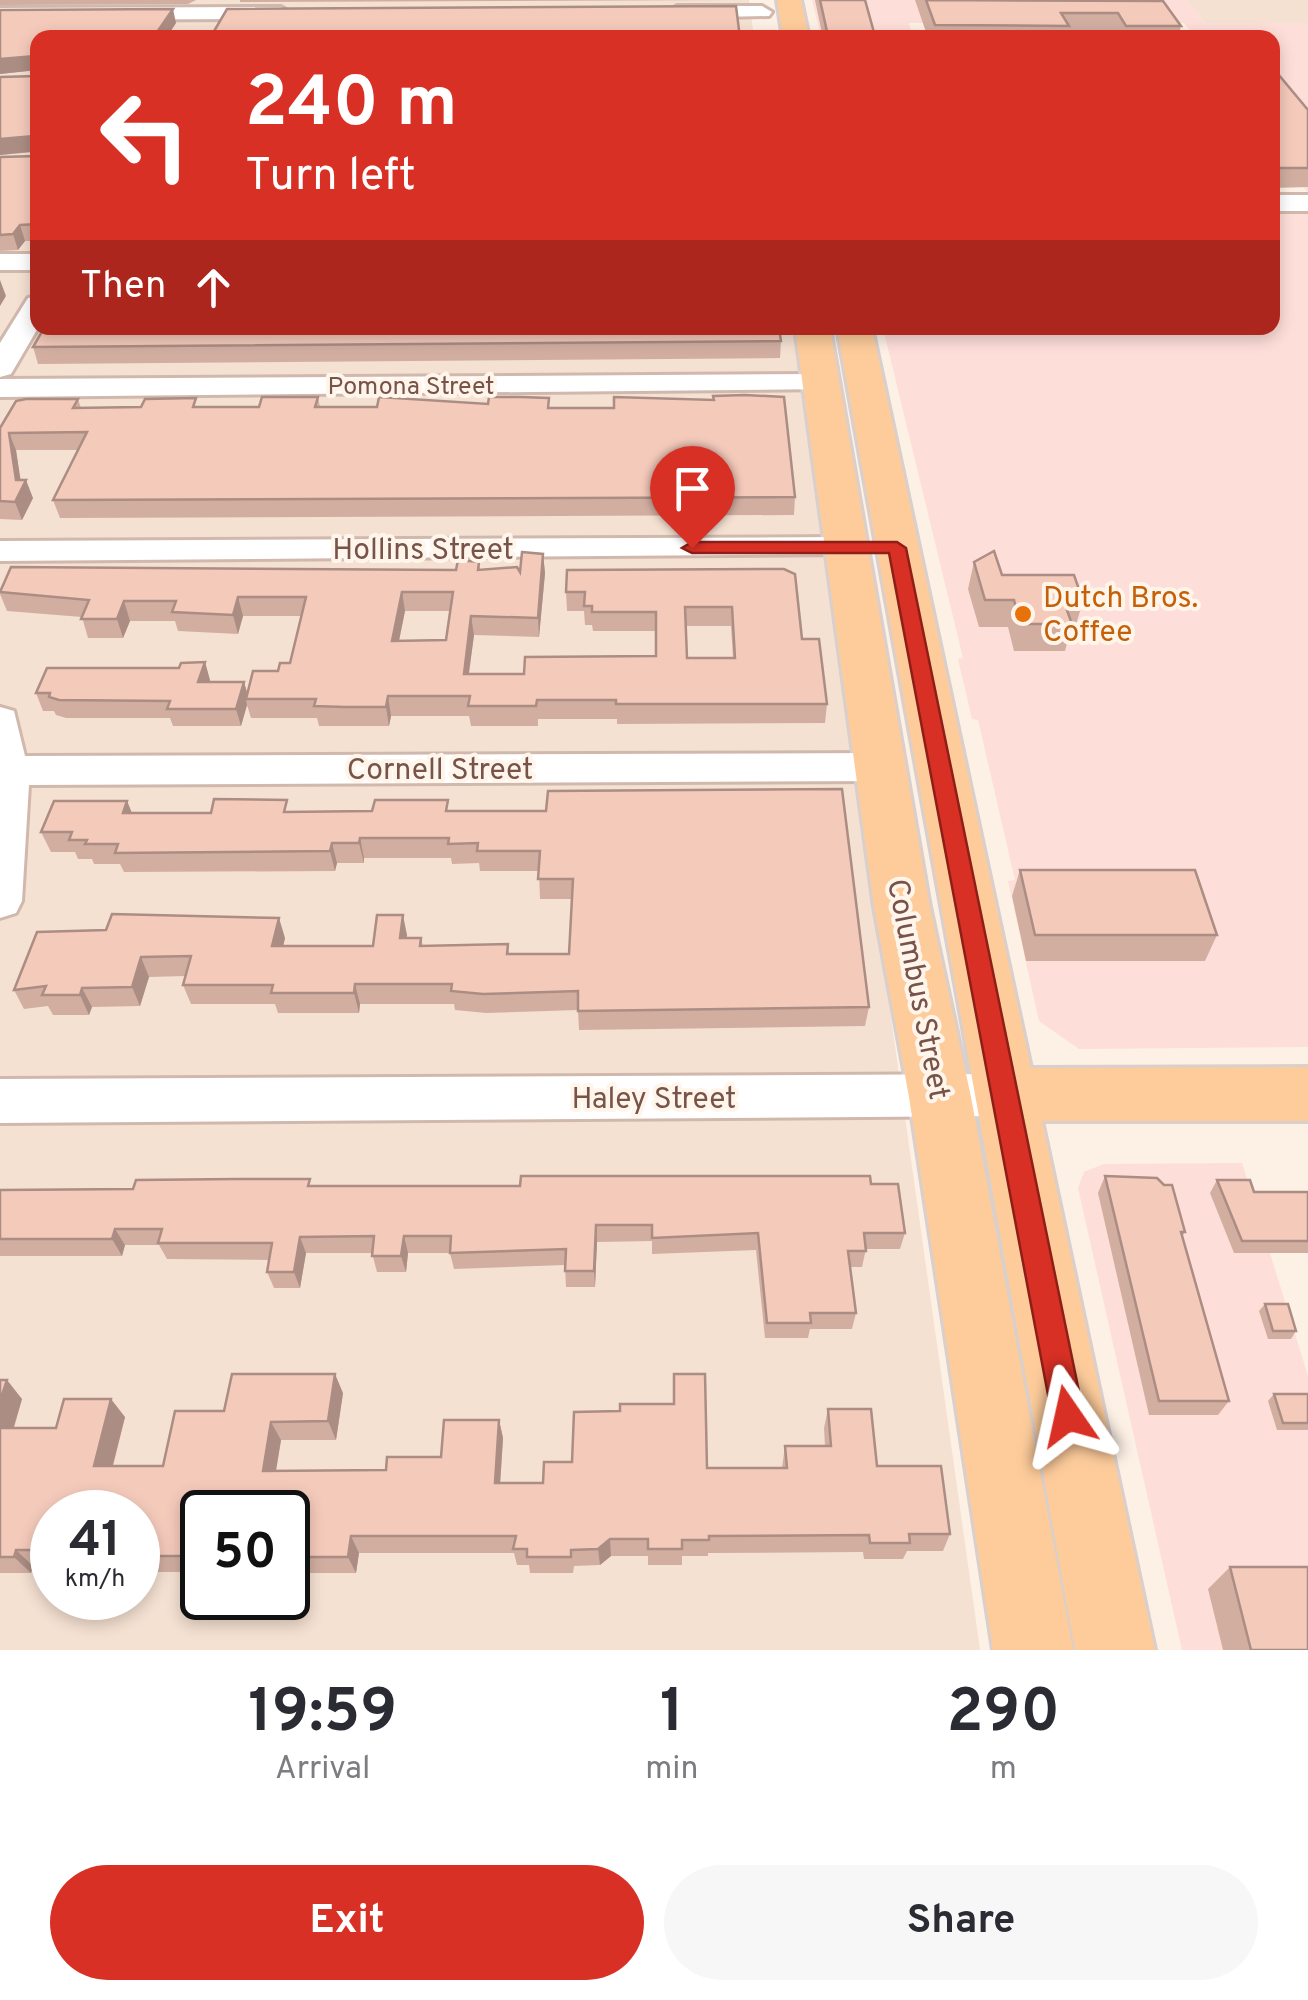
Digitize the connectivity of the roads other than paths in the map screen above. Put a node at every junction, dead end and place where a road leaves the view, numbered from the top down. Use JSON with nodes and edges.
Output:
{"nodes":[{"id":1,"x":213,"y":6,"type":"edge"},
{"id":2,"x":774,"y":10,"type":"edge"},
{"id":3,"x":663,"y":12,"type":"edge"},
{"id":4,"x":308,"y":13,"type":"edge"},
{"id":5,"x":0,"y":14,"type":"edge"},
{"id":6,"x":199,"y":30,"type":"edge"},
{"id":7,"x":790,"y":30,"type":"edge"},
{"id":8,"x":1280,"y":203,"type":"edge"},
{"id":9,"x":1308,"y":203,"type":"edge"},
{"id":10,"x":0,"y":262,"type":"edge"},
{"id":11,"x":30,"y":262,"type":"edge"},
{"id":12,"x":30,"y":317,"type":"edge"},
{"id":13,"x":816,"y":335,"type":"edge"},
{"id":14,"x":853,"y":335,"type":"edge"},
{"id":15,"x":0,"y":368,"type":"edge"},
{"id":16,"x":843,"y":382,"type":"junction"},
{"id":17,"x":0,"y":388,"type":"edge"},
{"id":18,"x":846,"y":546,"type":"junction"},
{"id":19,"x":897,"y":548,"type":"junction"},
{"id":20,"x":0,"y":551,"type":"edge"},
{"id":21,"x":0,"y":720,"type":"edge"},
{"id":22,"x":939,"y":765,"type":"junction"},
{"id":23,"x":880,"y":767,"type":"junction"},
{"id":24,"x":4,"y":771,"type":"edge"},
{"id":25,"x":0,"y":901,"type":"edge"},
{"id":26,"x":1308,"y":1094,"type":"edge"},
{"id":27,"x":972,"y":1096,"type":"junction"},
{"id":28,"x":0,"y":1101,"type":"edge"},
{"id":29,"x":1033,"y":1650,"type":"edge"},
{"id":30,"x":1115,"y":1650,"type":"edge"}],
"edges":[{"from":1,"to":4,"type":"street"},
{"from":1,"to":5,"type":"street"},
{"from":1,"to":6,"type":"street"},
{"from":2,"to":3,"type":"street"},
{"from":2,"to":7,"type":"main road"},
{"from":8,"to":9,"type":"street"},
{"from":10,"to":11,"type":"street"},
{"from":12,"to":15,"type":"street"},
{"from":13,"to":16,"type":"main road","name":"Columbus Street"},
{"from":14,"to":16,"type":"main road","name":"Columbus Street"},
{"from":16,"to":17,"type":"street","name":"Pomona Street"},
{"from":16,"to":18,"type":"main road","name":"Columbus Street"},
{"from":16,"to":19,"type":"main road","name":"Columbus Street"},
{"from":18,"to":19,"type":"main road"},
{"from":18,"to":20,"type":"street","name":"Hollins Street"},
{"from":18,"to":23,"type":"main road","name":"Columbus Street"},
{"from":19,"to":22,"type":"main road","name":"Columbus Street"},
{"from":21,"to":24,"type":"street"},
{"from":22,"to":23,"type":"main road"},
{"from":22,"to":27,"type":"main road","name":"Columbus Street"},
{"from":23,"to":24,"type":"street","name":"Cornell Street"},
{"from":23,"to":27,"type":"main road","name":"Columbus Street"},
{"from":24,"to":25,"type":"street"},
{"from":26,"to":27,"type":"main road","name":"Haley Street"},
{"from":27,"to":28,"type":"street","name":"Haley Street"},
{"from":27,"to":29,"type":"main road","name":"Columbus Street"},
{"from":27,"to":30,"type":"main road","name":"Columbus Street"}]}
